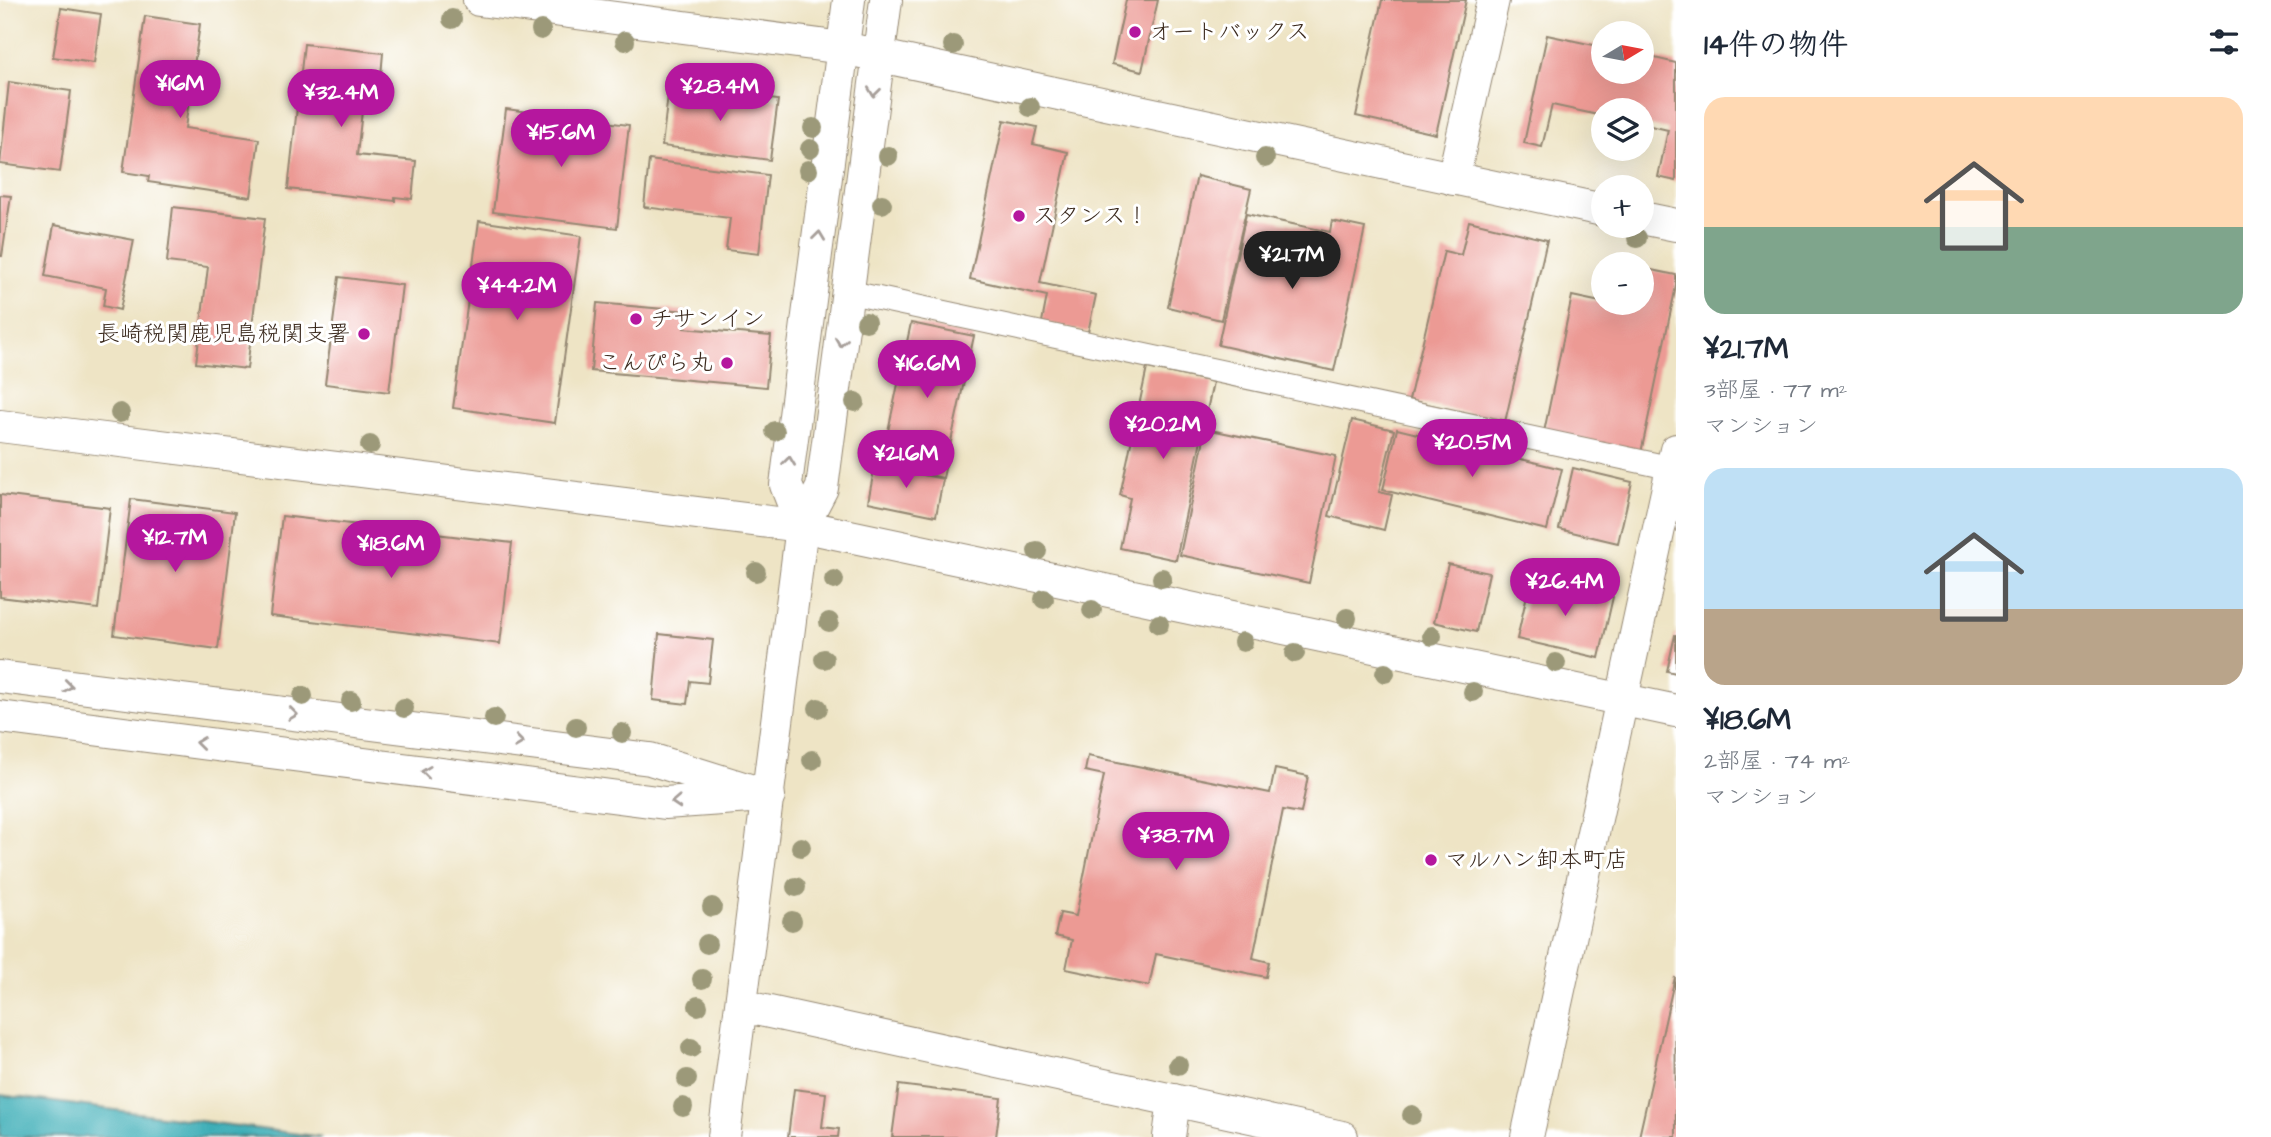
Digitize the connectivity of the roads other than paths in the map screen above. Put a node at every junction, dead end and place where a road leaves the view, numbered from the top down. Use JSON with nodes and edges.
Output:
{"nodes":[{"id":1,"x":479,"y":0,"type":"edge"},
{"id":2,"x":849,"y":0,"type":"edge"},
{"id":3,"x":886,"y":0,"type":"edge"},
{"id":4,"x":1493,"y":0,"type":"edge"},
{"id":5,"x":843,"y":48,"type":"junction"},
{"id":6,"x":879,"y":56,"type":"junction"},
{"id":7,"x":1453,"y":179,"type":"junction"},
{"id":8,"x":1591,"y":208,"type":"edge"},
{"id":9,"x":1654,"y":220,"type":"edge"},
{"id":10,"x":1676,"y":225,"type":"edge"},
{"id":11,"x":848,"y":292,"type":"junction"},
{"id":12,"x":0,"y":426,"type":"edge"},
{"id":13,"x":1675,"y":463,"type":"edge"},
{"id":14,"x":802,"y":526,"type":"junction"},
{"id":15,"x":0,"y":677,"type":"edge"},
{"id":16,"x":1622,"y":699,"type":"junction"},
{"id":17,"x":1676,"y":711,"type":"edge"},
{"id":18,"x":0,"y":717,"type":"edge"},
{"id":19,"x":769,"y":796,"type":"junction"},
{"id":20,"x":742,"y":1006,"type":"junction"},
{"id":21,"x":1174,"y":1100,"type":"junction"},
{"id":22,"x":724,"y":1137,"type":"edge"},
{"id":23,"x":1169,"y":1137,"type":"edge"},
{"id":24,"x":1342,"y":1137,"type":"edge"},
{"id":25,"x":1527,"y":1137,"type":"edge"}],
"edges":[{"from":1,"to":5,"type":"street"},
{"from":2,"to":5,"type":"street"},
{"from":3,"to":6,"type":"street"},
{"from":4,"to":7,"type":"street"},
{"from":5,"to":6,"type":"street"},
{"from":14,"to":5,"type":"street","one_way":true},
{"from":6,"to":7,"type":"street"},
{"from":6,"to":11,"type":"street","one_way":true},
{"from":7,"to":8,"type":"street"},
{"from":9,"to":10,"type":"street"},
{"from":11,"to":13,"type":"street"},
{"from":11,"to":14,"type":"street","one_way":true},
{"from":12,"to":14,"type":"street"},
{"from":13,"to":16,"type":"street"},
{"from":14,"to":16,"type":"street"},
{"from":14,"to":19,"type":"street"},
{"from":15,"to":19,"type":"street","one_way":true},
{"from":16,"to":17,"type":"street"},
{"from":16,"to":25,"type":"street"},
{"from":19,"to":18,"type":"street","one_way":true},
{"from":19,"to":20,"type":"street"},
{"from":20,"to":21,"type":"street"},
{"from":20,"to":22,"type":"street"},
{"from":21,"to":23,"type":"street"},
{"from":21,"to":24,"type":"street"}]}
